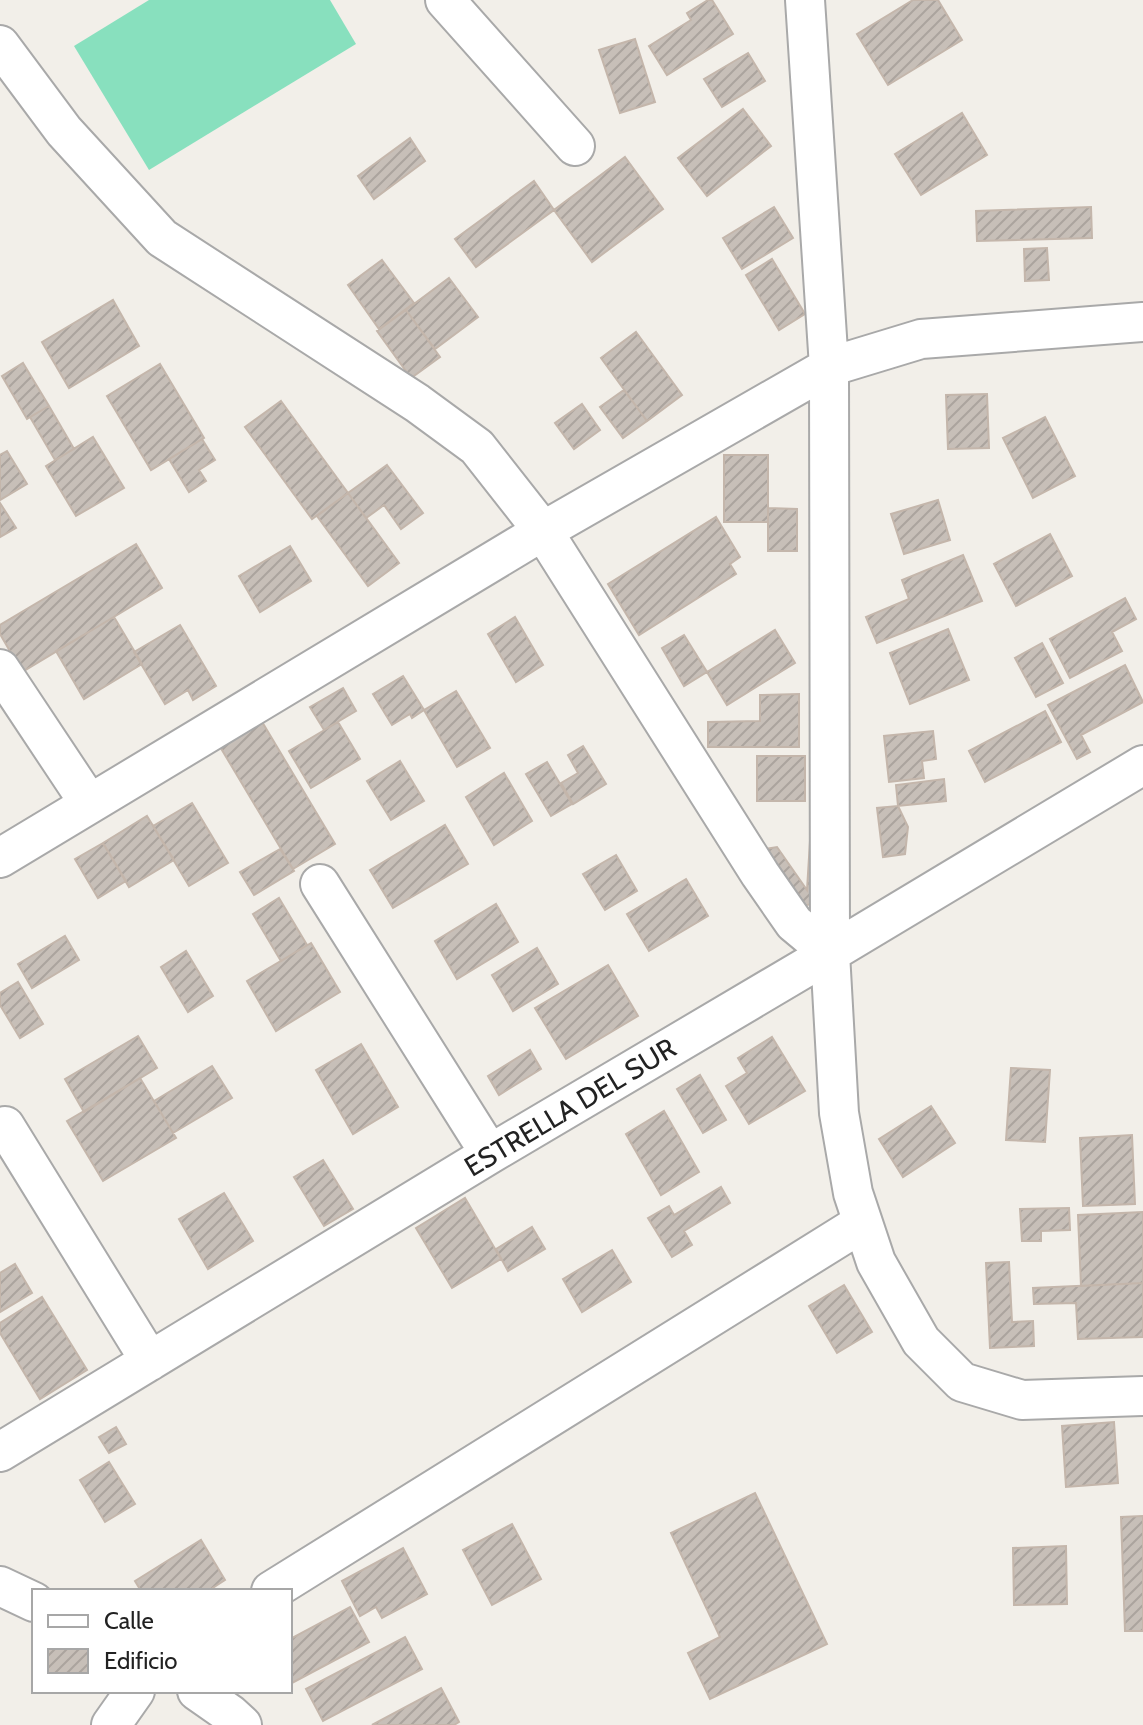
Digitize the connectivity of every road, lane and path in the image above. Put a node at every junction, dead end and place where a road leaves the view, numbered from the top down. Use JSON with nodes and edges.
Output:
{"nodes":[{"id":1,"x":445,"y":0,"type":"edge"},
{"id":2,"x":805,"y":0,"type":"edge"},
{"id":3,"x":0,"y":45,"type":"edge"},
{"id":4,"x":575,"y":146,"type":"dead end"},
{"id":5,"x":1143,"y":322,"type":"edge"},
{"id":6,"x":829,"y":367,"type":"junction"},
{"id":7,"x":543,"y":531,"type":"junction"},
{"id":8,"x":0,"y":669,"type":"edge"},
{"id":9,"x":1143,"y":765,"type":"edge"},
{"id":10,"x":89,"y":803,"type":"junction"},
{"id":11,"x":0,"y":858,"type":"edge"},
{"id":12,"x":320,"y":884,"type":"dead end"},
{"id":13,"x":830,"y":953,"type":"junction"},
{"id":14,"x":5,"y":1126,"type":"dead end"},
{"id":15,"x":490,"y":1154,"type":"junction"},
{"id":16,"x":862,"y":1223,"type":"junction"},
{"id":17,"x":150,"y":1361,"type":"junction"},
{"id":18,"x":1143,"y":1396,"type":"edge"},
{"id":19,"x":0,"y":1452,"type":"edge"},
{"id":20,"x":0,"y":1586,"type":"edge"},
{"id":21,"x":274,"y":1589,"type":"edge"},
{"id":22,"x":32,"y":1601,"type":"edge"},
{"id":23,"x":134,"y":1693,"type":"edge"},
{"id":24,"x":200,"y":1693,"type":"edge"},
{"id":25,"x":111,"y":1725,"type":"edge"},
{"id":26,"x":242,"y":1725,"type":"edge"}],
"edges":[{"from":1,"to":4,"type":"street"},
{"from":2,"to":6,"type":"street"},
{"from":3,"to":7,"type":"street"},
{"from":5,"to":6,"type":"street"},
{"from":6,"to":7,"type":"street"},
{"from":6,"to":13,"type":"street"},
{"from":7,"to":10,"type":"street"},
{"from":7,"to":13,"type":"street"},
{"from":8,"to":10,"type":"street"},
{"from":9,"to":13,"type":"street","name":"ESTRELLA DEL SUR"},
{"from":10,"to":11,"type":"street"},
{"from":12,"to":15,"type":"street"},
{"from":13,"to":15,"type":"street","name":"ESTRELLA DEL SUR"},
{"from":13,"to":16,"type":"street"},
{"from":14,"to":17,"type":"street"},
{"from":15,"to":17,"type":"street","name":"ESTRELLA DEL SUR"},
{"from":16,"to":18,"type":"street"},
{"from":16,"to":21,"type":"street"},
{"from":17,"to":19,"type":"street","name":"ESTRELLA DEL SUR"},
{"from":20,"to":22,"type":"street"},
{"from":23,"to":25,"type":"street"},
{"from":24,"to":26,"type":"street"}]}
